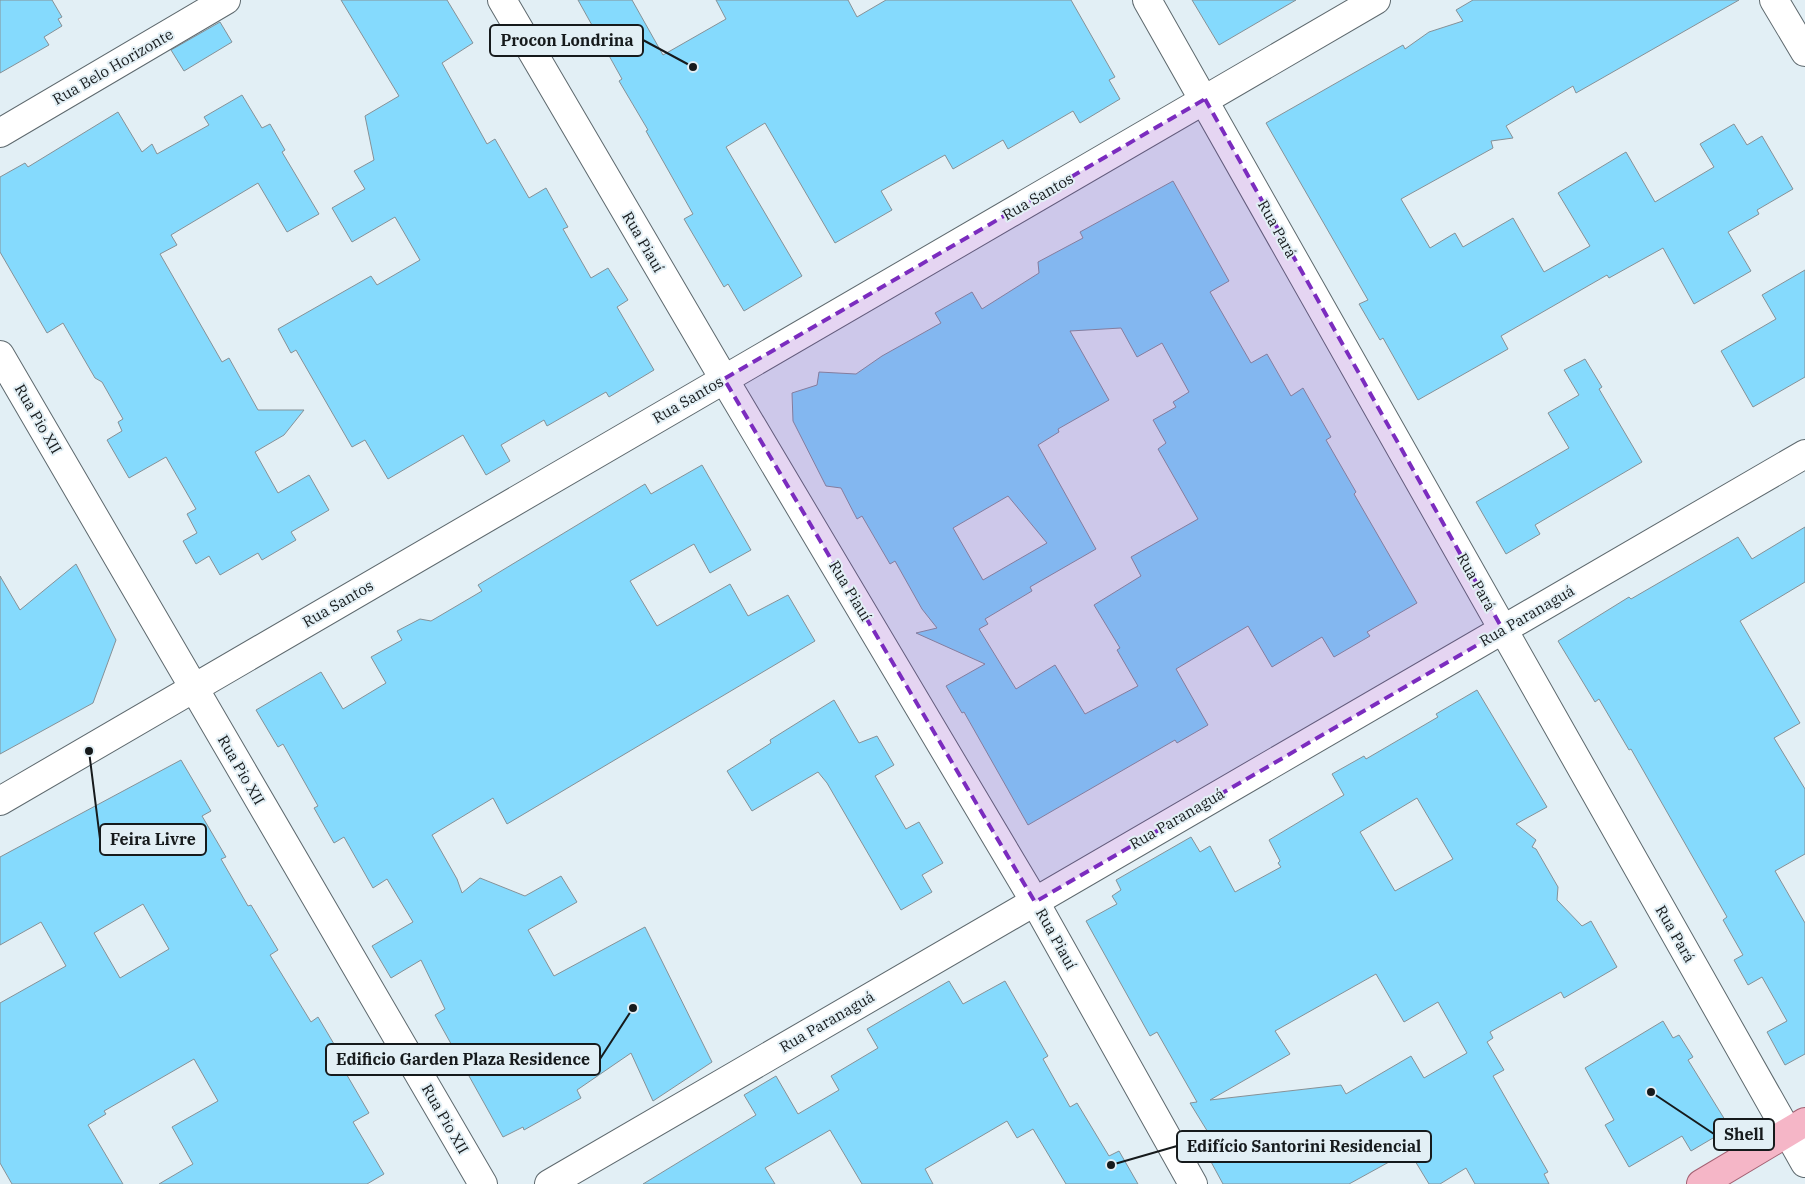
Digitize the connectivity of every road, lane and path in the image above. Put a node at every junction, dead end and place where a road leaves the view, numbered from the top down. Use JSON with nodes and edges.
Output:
{"nodes":[{"id":1,"x":226,"y":0,"type":"edge"},
{"id":2,"x":502,"y":0,"type":"edge"},
{"id":3,"x":1147,"y":0,"type":"edge"},
{"id":4,"x":1376,"y":0,"type":"edge"},
{"id":5,"x":1774,"y":0,"type":"edge"},
{"id":6,"x":1805,"y":52,"type":"edge"},
{"id":7,"x":1205,"y":99,"type":"junction"},
{"id":8,"x":0,"y":133,"type":"edge"},
{"id":9,"x":0,"y":355,"type":"edge"},
{"id":10,"x":724,"y":379,"type":"junction"},
{"id":11,"x":1805,"y":454,"type":"edge"},
{"id":12,"x":1502,"y":630,"type":"junction"},
{"id":13,"x":194,"y":688,"type":"junction"},
{"id":14,"x":0,"y":801,"type":"edge"},
{"id":15,"x":1035,"y":902,"type":"junction"},
{"id":16,"x":1796,"y":1127,"type":"edge"},
{"id":17,"x":1805,"y":1163,"type":"edge"},
{"id":18,"x":483,"y":1184,"type":"edge"},
{"id":19,"x":549,"y":1184,"type":"edge"},
{"id":20,"x":1193,"y":1184,"type":"edge"},
{"id":21,"x":1701,"y":1184,"type":"edge"}],
"edges":[{"from":1,"to":8,"type":"street","name":"Rua Belo Horizonte"},
{"from":2,"to":10,"type":"street","name":"Rua Piauí"},
{"from":3,"to":7,"type":"street","name":"Rua Pará"},
{"from":4,"to":7,"type":"street","name":"Rua Santos"},
{"from":5,"to":6,"type":"street"},
{"from":7,"to":10,"type":"street","name":"Rua Santos"},
{"from":7,"to":12,"type":"street","name":"Rua Pará"},
{"from":9,"to":13,"type":"street","name":"Rua Pio XII"},
{"from":10,"to":13,"type":"street","name":"Rua Santos"},
{"from":10,"to":15,"type":"street","name":"Rua Piauí"},
{"from":11,"to":12,"type":"street","name":"Rua Paranaguá"},
{"from":12,"to":15,"type":"street","name":"Rua Paranaguá"},
{"from":12,"to":16,"type":"street","name":"Rua Pará"},
{"from":13,"to":14,"type":"street","name":"Rua Santos"},
{"from":13,"to":18,"type":"street","name":"Rua Pio XII"},
{"from":15,"to":19,"type":"street","name":"Rua Paranaguá"},
{"from":15,"to":20,"type":"street","name":"Rua Piauí"},
{"from":16,"to":17,"type":"street","name":"Rua Pará"},
{"from":16,"to":21,"type":"main road"}]}
